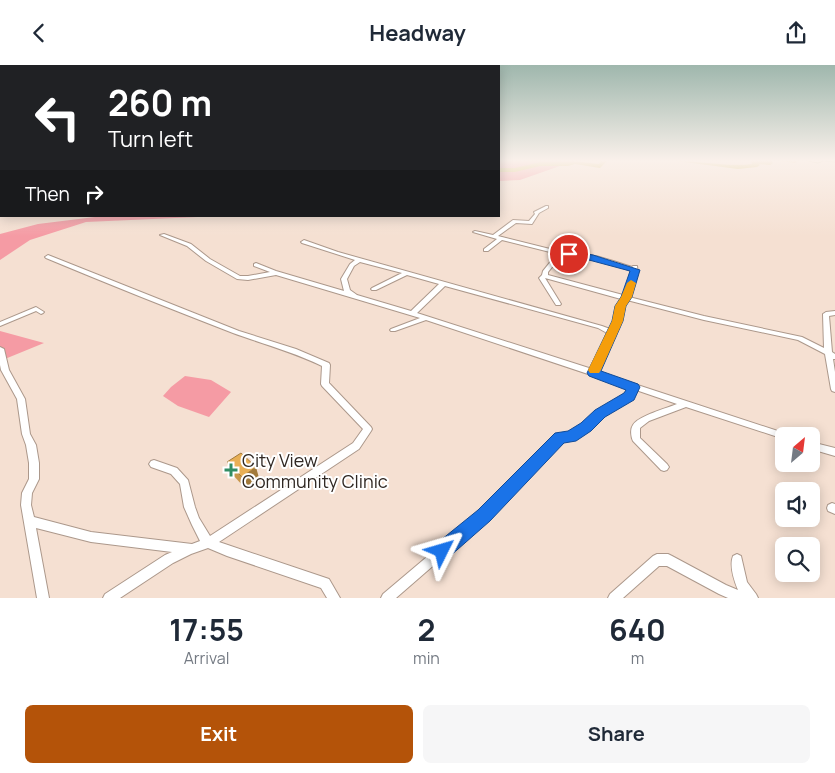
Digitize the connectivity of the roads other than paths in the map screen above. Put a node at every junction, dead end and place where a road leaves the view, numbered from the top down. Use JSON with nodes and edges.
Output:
{"nodes":[{"id":1,"x":546,"y":207,"type":"dead end"},
{"id":2,"x":475,"y":232,"type":"dead end"},
{"id":3,"x":162,"y":235,"type":"dead end"},
{"id":4,"x":497,"y":238,"type":"junction"},
{"id":5,"x":304,"y":242,"type":"dead end"},
{"id":6,"x":486,"y":250,"type":"dead end"},
{"id":7,"x":559,"y":255,"type":"junction"},
{"id":8,"x":48,"y":257,"type":"dead end"},
{"id":9,"x":360,"y":259,"type":"junction"},
{"id":10,"x":256,"y":265,"type":"dead end"},
{"id":11,"x":276,"y":273,"type":"junction"},
{"id":12,"x":407,"y":273,"type":"junction"},
{"id":13,"x":545,"y":276,"type":"junction"},
{"id":14,"x":444,"y":283,"type":"junction"},
{"id":15,"x":374,"y":289,"type":"dead end"},
{"id":16,"x":354,"y":297,"type":"junction"},
{"id":17,"x":626,"y":297,"type":"junction"},
{"id":18,"x":558,"y":304,"type":"dead end"},
{"id":19,"x":42,"y":312,"type":"dead end"},
{"id":20,"x":835,"y":313,"type":"edge"},
{"id":21,"x":412,"y":314,"type":"junction"},
{"id":22,"x":426,"y":318,"type":"junction"},
{"id":23,"x":0,"y":324,"type":"edge"},
{"id":24,"x":393,"y":330,"type":"dead end"},
{"id":25,"x":611,"y":332,"type":"junction"},
{"id":26,"x":0,"y":349,"type":"edge"},
{"id":27,"x":827,"y":353,"type":"junction"},
{"id":28,"x":835,"y":357,"type":"edge"},
{"id":29,"x":594,"y":373,"type":"junction"},
{"id":30,"x":634,"y":387,"type":"junction"},
{"id":31,"x":835,"y":389,"type":"edge"},
{"id":32,"x":685,"y":404,"type":"junction"},
{"id":33,"x":775,"y":433,"type":"edge"},
{"id":34,"x":820,"y":448,"type":"edge"},
{"id":35,"x":835,"y":452,"type":"edge"},
{"id":36,"x":154,"y":464,"type":"dead end"},
{"id":37,"x":664,"y":467,"type":"dead end"},
{"id":38,"x":28,"y":521,"type":"junction"},
{"id":39,"x":208,"y":543,"type":"junction"},
{"id":40,"x":192,"y":549,"type":"junction"},
{"id":41,"x":737,"y":560,"type":"dead end"},
{"id":42,"x":43,"y":598,"type":"edge"},
{"id":43,"x":109,"y":598,"type":"edge"},
{"id":44,"x":334,"y":598,"type":"edge"},
{"id":45,"x":387,"y":598,"type":"edge"},
{"id":46,"x":614,"y":598,"type":"edge"},
{"id":47,"x":744,"y":598,"type":"edge"},
{"id":48,"x":752,"y":598,"type":"edge"}],
"edges":[{"from":1,"to":4,"type":"street"},
{"from":2,"to":4,"type":"street"},
{"from":3,"to":11,"type":"street"},
{"from":4,"to":6,"type":"street"},
{"from":4,"to":7,"type":"street"},
{"from":5,"to":9,"type":"street"},
{"from":7,"to":13,"type":"street"},
{"from":7,"to":17,"type":"street"},
{"from":8,"to":39,"type":"street"},
{"from":9,"to":12,"type":"street"},
{"from":9,"to":16,"type":"street"},
{"from":10,"to":11,"type":"street"},
{"from":11,"to":16,"type":"street"},
{"from":12,"to":14,"type":"street"},
{"from":12,"to":15,"type":"street"},
{"from":13,"to":17,"type":"street"},
{"from":13,"to":18,"type":"street"},
{"from":14,"to":21,"type":"street"},
{"from":14,"to":25,"type":"street"},
{"from":16,"to":21,"type":"street"},
{"from":17,"to":25,"type":"street"},
{"from":17,"to":27,"type":"street"},
{"from":19,"to":23,"type":"street"},
{"from":20,"to":27,"type":"street"},
{"from":21,"to":22,"type":"street"},
{"from":22,"to":24,"type":"street"},
{"from":22,"to":29,"type":"street"},
{"from":25,"to":29,"type":"street"},
{"from":26,"to":38,"type":"street"},
{"from":27,"to":28,"type":"street"},
{"from":27,"to":31,"type":"street"},
{"from":29,"to":30,"type":"street"},
{"from":30,"to":32,"type":"street"},
{"from":30,"to":45,"type":"street"},
{"from":32,"to":33,"type":"street"},
{"from":32,"to":37,"type":"street"},
{"from":34,"to":35,"type":"street"},
{"from":36,"to":39,"type":"street"},
{"from":38,"to":40,"type":"street"},
{"from":38,"to":42,"type":"street"},
{"from":39,"to":40,"type":"street"},
{"from":39,"to":44,"type":"street"},
{"from":40,"to":43,"type":"street"},
{"from":41,"to":48,"type":"street"},
{"from":46,"to":47,"type":"street"}]}
